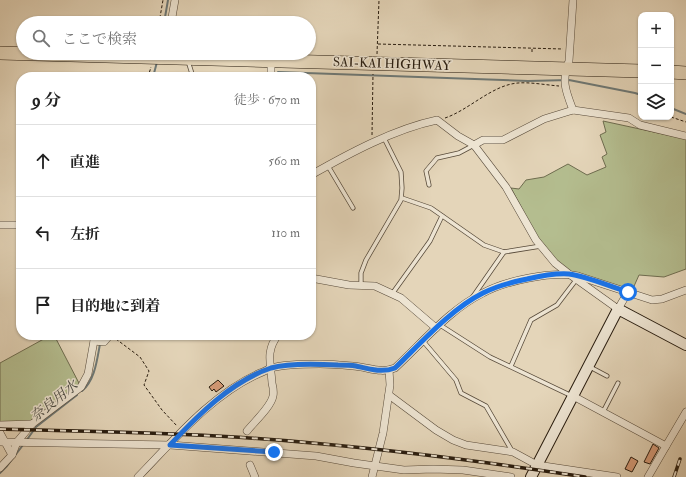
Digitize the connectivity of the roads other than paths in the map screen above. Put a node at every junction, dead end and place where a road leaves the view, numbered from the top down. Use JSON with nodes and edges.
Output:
{"nodes":[{"id":1,"x":175,"y":0,"type":"edge"},
{"id":2,"x":573,"y":0,"type":"edge"},
{"id":3,"x":172,"y":16,"type":"edge"},
{"id":4,"x":0,"y":44,"type":"edge"},
{"id":5,"x":16,"y":45,"type":"edge"},
{"id":6,"x":316,"y":52,"type":"edge"},
{"id":7,"x":0,"y":53,"type":"edge"},
{"id":8,"x":16,"y":53,"type":"edge"},
{"id":9,"x":316,"y":57,"type":"edge"},
{"id":10,"x":187,"y":60,"type":"edge"},
{"id":11,"x":271,"y":60,"type":"edge"},
{"id":12,"x":568,"y":60,"type":"junction"},
{"id":13,"x":638,"y":63,"type":"edge"},
{"id":14,"x":674,"y":64,"type":"edge"},
{"id":15,"x":686,"y":64,"type":"edge"},
{"id":16,"x":638,"y":71,"type":"edge"},
{"id":17,"x":191,"y":72,"type":"edge"},
{"id":18,"x":271,"y":72,"type":"edge"},
{"id":19,"x":674,"y":72,"type":"edge"},
{"id":20,"x":686,"y":72,"type":"edge"},
{"id":21,"x":573,"y":110,"type":"junction"},
{"id":22,"x":686,"y":136,"type":"edge"},
{"id":23,"x":384,"y":138,"type":"junction"},
{"id":24,"x":474,"y":145,"type":"junction"},
{"id":25,"x":328,"y":166,"type":"junction"},
{"id":26,"x":316,"y":172,"type":"edge"},
{"id":27,"x":429,"y":185,"type":"dead end"},
{"id":28,"x":402,"y":198,"type":"junction"},
{"id":29,"x":353,"y":208,"type":"dead end"},
{"id":30,"x":442,"y":216,"type":"junction"},
{"id":31,"x":0,"y":225,"type":"edge"},
{"id":32,"x":16,"y":225,"type":"edge"},
{"id":33,"x":541,"y":246,"type":"junction"},
{"id":34,"x":504,"y":252,"type":"junction"},
{"id":35,"x":569,"y":274,"type":"junction"},
{"id":36,"x":316,"y":279,"type":"edge"},
{"id":37,"x":576,"y":280,"type":"junction"},
{"id":38,"x":361,"y":284,"type":"junction"},
{"id":39,"x":686,"y":290,"type":"edge"},
{"id":40,"x":628,"y":292,"type":"junction"},
{"id":41,"x":392,"y":294,"type":"junction"},
{"id":42,"x":470,"y":300,"type":"junction"},
{"id":43,"x":618,"y":309,"type":"junction"},
{"id":44,"x":438,"y":327,"type":"junction"},
{"id":45,"x":98,"y":340,"type":"edge"},
{"id":46,"x":274,"y":340,"type":"edge"},
{"id":47,"x":423,"y":341,"type":"junction"},
{"id":48,"x":686,"y":345,"type":"edge"},
{"id":49,"x":511,"y":366,"type":"junction"},
{"id":50,"x":588,"y":366,"type":"junction"},
{"id":51,"x":271,"y":368,"type":"junction"},
{"id":52,"x":389,"y":370,"type":"junction"},
{"id":53,"x":607,"y":376,"type":"dead end"},
{"id":54,"x":618,"y":383,"type":"dead end"},
{"id":55,"x":388,"y":395,"type":"junction"},
{"id":56,"x":573,"y":396,"type":"junction"},
{"id":57,"x":603,"y":412,"type":"junction"},
{"id":58,"x":686,"y":412,"type":"edge"},
{"id":59,"x":32,"y":424,"type":"junction"},
{"id":60,"x":0,"y":425,"type":"edge"},
{"id":61,"x":247,"y":431,"type":"dead end"},
{"id":62,"x":0,"y":433,"type":"edge"},
{"id":63,"x":2,"y":442,"type":"edge"},
{"id":64,"x":17,"y":442,"type":"junction"},
{"id":65,"x":170,"y":445,"type":"junction"},
{"id":66,"x":666,"y":446,"type":"junction"},
{"id":67,"x":513,"y":452,"type":"junction"},
{"id":68,"x":12,"y":455,"type":"junction"},
{"id":69,"x":250,"y":465,"type":"dead end"},
{"id":70,"x":537,"y":465,"type":"junction"},
{"id":71,"x":376,"y":466,"type":"junction"},
{"id":72,"x":0,"y":468,"type":"edge"},
{"id":73,"x":138,"y":477,"type":"edge"},
{"id":74,"x":254,"y":477,"type":"edge"},
{"id":75,"x":372,"y":477,"type":"edge"},
{"id":76,"x":512,"y":477,"type":"edge"},
{"id":77,"x":531,"y":477,"type":"edge"},
{"id":78,"x":617,"y":477,"type":"edge"},
{"id":79,"x":648,"y":477,"type":"edge"}],
"edges":[{"from":1,"to":3,"type":"street"},
{"from":2,"to":12,"type":"street"},
{"from":4,"to":5,"type":"highway"},
{"from":6,"to":12,"type":"highway","name":"SAI-KAI HIGHWAY"},
{"from":7,"to":8,"type":"highway","name":"SAI-KAI HIGHWAY"},
{"from":9,"to":12,"type":"highway","name":"SAI-KAI HIGHWAY"},
{"from":10,"to":17,"type":"lane"},
{"from":11,"to":18,"type":"street"},
{"from":12,"to":13,"type":"highway","name":"SAI-KAI HIGHWAY"},
{"from":12,"to":16,"type":"highway","name":"SAI-KAI HIGHWAY"},
{"from":12,"to":21,"type":"street"},
{"from":14,"to":15,"type":"highway"},
{"from":19,"to":20,"type":"highway"},
{"from":21,"to":22,"type":"street"},
{"from":21,"to":24,"type":"street"},
{"from":23,"to":24,"type":"street"},
{"from":23,"to":25,"type":"street"},
{"from":23,"to":28,"type":"lane"},
{"from":24,"to":27,"type":"lane"},
{"from":24,"to":33,"type":"street"},
{"from":25,"to":26,"type":"street"},
{"from":25,"to":29,"type":"lane"},
{"from":28,"to":30,"type":"lane"},
{"from":28,"to":38,"type":"lane"},
{"from":30,"to":34,"type":"lane"},
{"from":30,"to":41,"type":"lane"},
{"from":31,"to":32,"type":"street"},
{"from":33,"to":34,"type":"lane"},
{"from":33,"to":35,"type":"street"},
{"from":34,"to":42,"type":"lane"},
{"from":35,"to":37,"type":"street"},
{"from":35,"to":40,"type":"street"},
{"from":35,"to":42,"type":"street"},
{"from":36,"to":38,"type":"street"},
{"from":37,"to":43,"type":"street"},
{"from":37,"to":49,"type":"lane"},
{"from":38,"to":41,"type":"street"},
{"from":39,"to":40,"type":"street"},
{"from":40,"to":43,"type":"street"},
{"from":41,"to":44,"type":"street"},
{"from":42,"to":44,"type":"street"},
{"from":43,"to":48,"type":"street"},
{"from":43,"to":50,"type":"street"},
{"from":44,"to":47,"type":"street"},
{"from":44,"to":49,"type":"lane"},
{"from":45,"to":59,"type":"street"},
{"from":46,"to":51,"type":"street"},
{"from":47,"to":52,"type":"street"},
{"from":47,"to":67,"type":"lane"},
{"from":49,"to":56,"type":"lane"},
{"from":50,"to":53,"type":"lane"},
{"from":50,"to":56,"type":"street"},
{"from":51,"to":52,"type":"street"},
{"from":51,"to":61,"type":"street"},
{"from":51,"to":65,"type":"street"},
{"from":52,"to":55,"type":"street"},
{"from":54,"to":57,"type":"lane"},
{"from":55,"to":67,"type":"street"},
{"from":55,"to":71,"type":"street"},
{"from":56,"to":57,"type":"street"},
{"from":56,"to":70,"type":"street"},
{"from":57,"to":66,"type":"street"},
{"from":58,"to":66,"type":"street"},
{"from":59,"to":60,"type":"street"},
{"from":59,"to":64,"type":"street"},
{"from":62,"to":63,"type":"street"},
{"from":63,"to":64,"type":"street"},
{"from":63,"to":68,"type":"street"},
{"from":64,"to":65,"type":"street"},
{"from":64,"to":68,"type":"street"},
{"from":65,"to":71,"type":"street"},
{"from":65,"to":73,"type":"street"},
{"from":66,"to":79,"type":"street"},
{"from":67,"to":70,"type":"street"},
{"from":68,"to":72,"type":"street"},
{"from":69,"to":74,"type":"street"},
{"from":70,"to":77,"type":"street"},
{"from":70,"to":78,"type":"street"},
{"from":71,"to":75,"type":"street"},
{"from":71,"to":76,"type":"street"}]}
